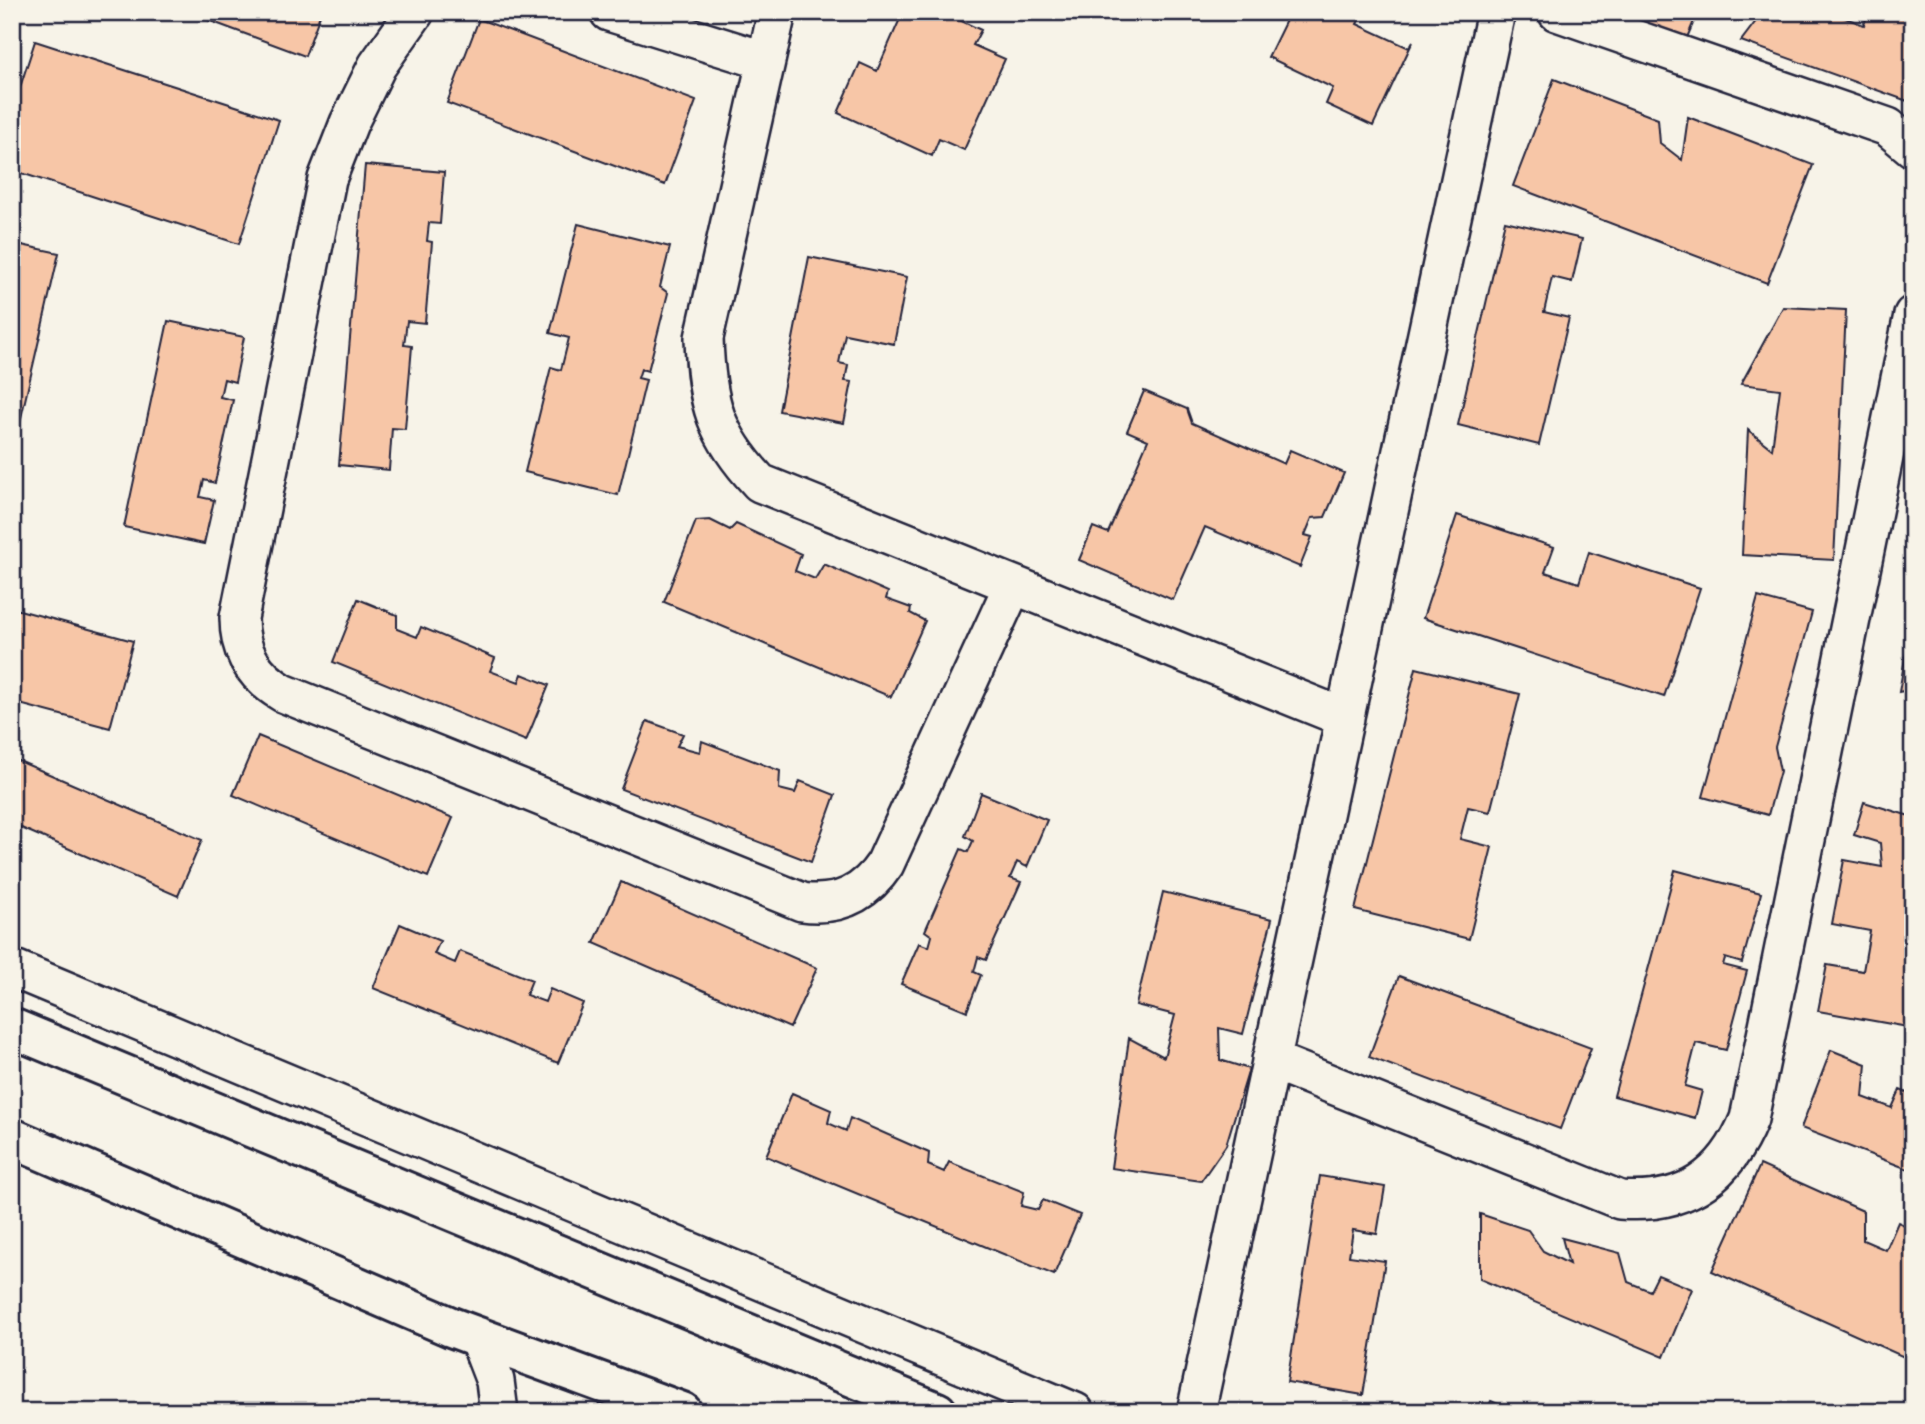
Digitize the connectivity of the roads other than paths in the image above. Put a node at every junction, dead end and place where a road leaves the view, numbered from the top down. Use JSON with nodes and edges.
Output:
{"nodes":[{"id":1,"x":415,"y":12,"type":"edge"},
{"id":2,"x":609,"y":12,"type":"edge"},
{"id":3,"x":777,"y":12,"type":"edge"},
{"id":4,"x":1496,"y":12,"type":"edge"},
{"id":5,"x":1557,"y":12,"type":"edge"},
{"id":6,"x":766,"y":61,"type":"junction"},
{"id":7,"x":1913,"y":148,"type":"edge"},
{"id":8,"x":1913,"y":314,"type":"edge"},
{"id":9,"x":1013,"y":585,"type":"junction"},
{"id":10,"x":1345,"y":718,"type":"junction"},
{"id":11,"x":12,"y":968,"type":"edge"},
{"id":12,"x":12,"y":1028,"type":"edge"},
{"id":13,"x":1271,"y":1060,"type":"junction"},
{"id":14,"x":12,"y":1139,"type":"edge"},
{"id":15,"x":478,"y":1337,"type":"junction"},
{"id":16,"x":660,"y":1409,"type":"edge"},
{"id":17,"x":499,"y":1412,"type":"edge"},
{"id":18,"x":937,"y":1412,"type":"edge"},
{"id":19,"x":1074,"y":1412,"type":"edge"},
{"id":20,"x":1196,"y":1412,"type":"edge"}],
"edges":[{"from":1,"to":9,"type":"street"},
{"from":2,"to":6,"type":"street"},
{"from":3,"to":6,"type":"street"},
{"from":4,"to":10,"type":"street"},
{"from":5,"to":7,"type":"street"},
{"from":6,"to":9,"type":"street"},
{"from":8,"to":13,"type":"street"},
{"from":9,"to":10,"type":"street"},
{"from":10,"to":13,"type":"street"},
{"from":11,"to":19,"type":"street"},
{"from":12,"to":18,"type":"street"},
{"from":13,"to":20,"type":"street"},
{"from":14,"to":15,"type":"street"},
{"from":15,"to":16,"type":"street"},
{"from":15,"to":17,"type":"street"}]}
